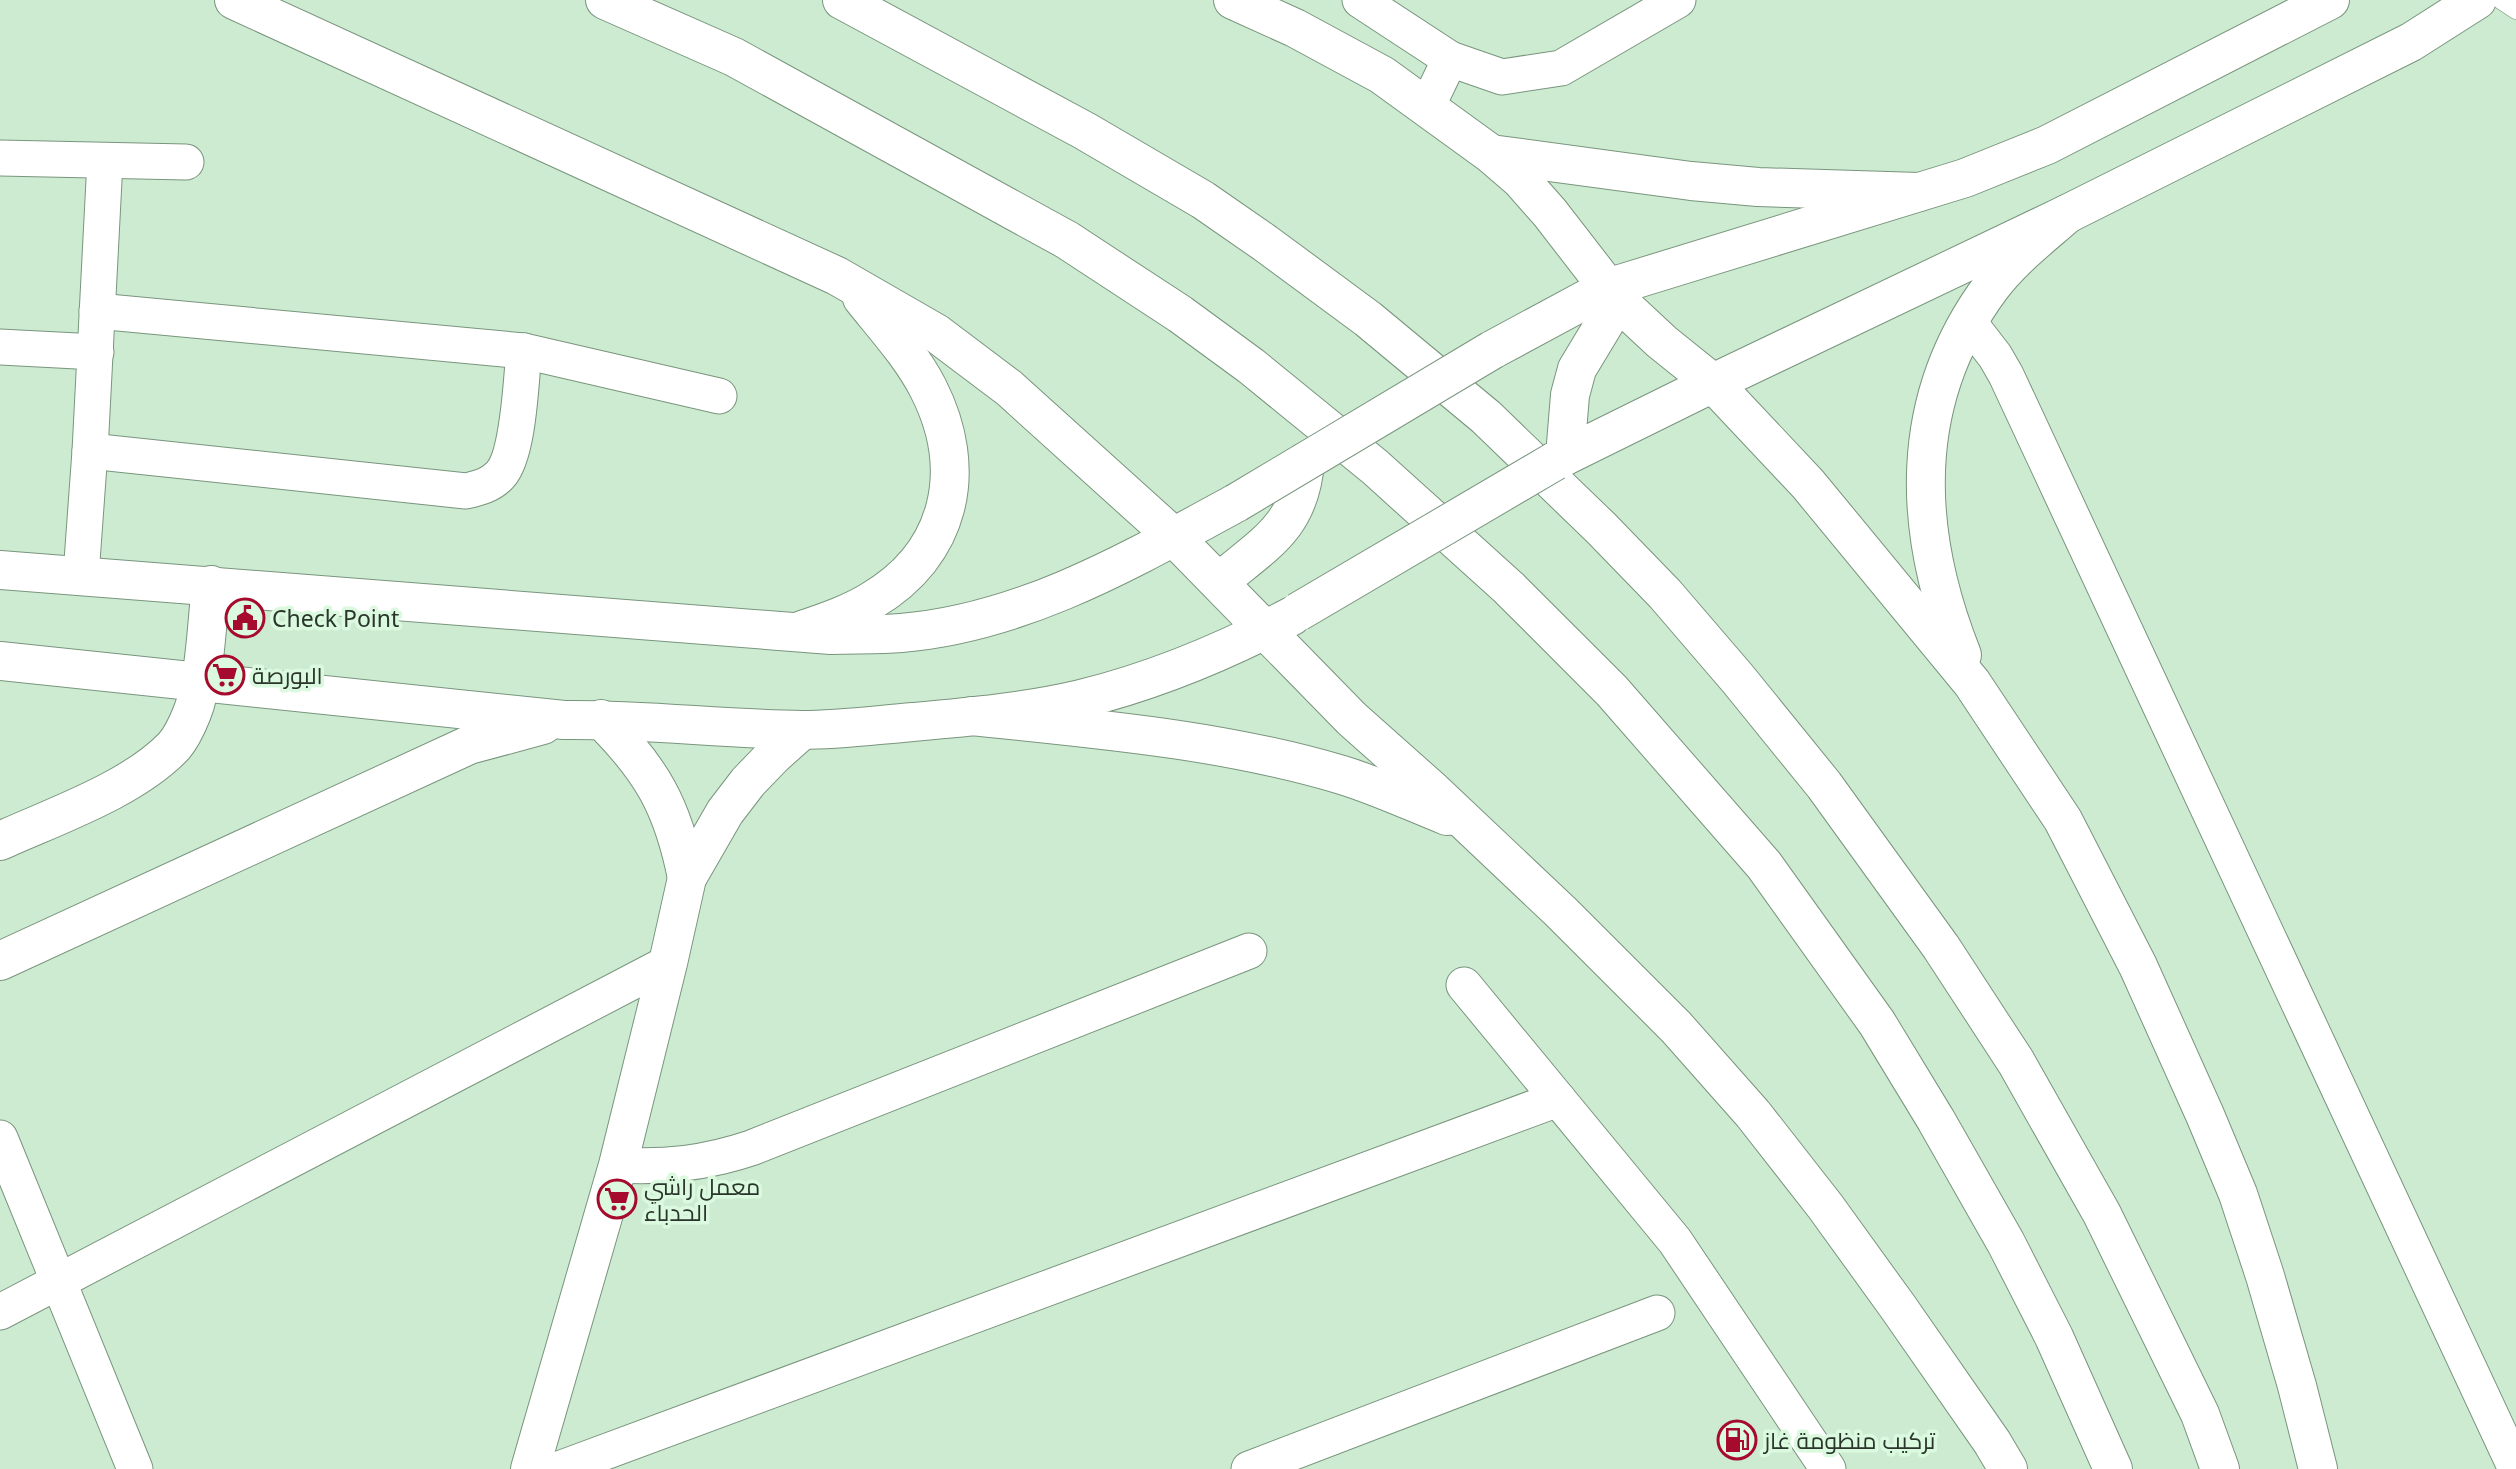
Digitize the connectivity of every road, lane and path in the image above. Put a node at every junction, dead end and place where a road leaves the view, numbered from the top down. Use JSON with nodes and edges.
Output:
{"nodes":[{"id":1,"x":234,"y":0,"type":"edge"},
{"id":2,"x":605,"y":0,"type":"edge"},
{"id":3,"x":842,"y":0,"type":"edge"},
{"id":4,"x":1233,"y":0,"type":"edge"},
{"id":5,"x":1360,"y":0,"type":"edge"},
{"id":6,"x":1678,"y":0,"type":"edge"},
{"id":7,"x":2330,"y":0,"type":"edge"},
{"id":8,"x":2477,"y":0,"type":"edge"},
{"id":9,"x":2501,"y":0,"type":"edge"},
{"id":10,"x":2516,"y":10,"type":"edge"},
{"id":11,"x":1450,"y":59,"type":"junction"},
{"id":12,"x":1427,"y":107,"type":"junction"},
{"id":13,"x":1491,"y":154,"type":"junction"},
{"id":14,"x":0,"y":158,"type":"edge"},
{"id":15,"x":105,"y":161,"type":"junction"},
{"id":16,"x":186,"y":162,"type":"dead end"},
{"id":17,"x":1919,"y":192,"type":"junction"},
{"id":18,"x":2067,"y":214,"type":"junction"},
{"id":19,"x":849,"y":283,"type":"junction"},
{"id":20,"x":1613,"y":294,"type":"junction"},
{"id":21,"x":97,"y":310,"type":"junction"},
{"id":22,"x":1968,"y":321,"type":"junction"},
{"id":23,"x":0,"y":347,"type":"edge"},
{"id":24,"x":524,"y":351,"type":"junction"},
{"id":25,"x":96,"y":352,"type":"junction"},
{"id":26,"x":1713,"y":383,"type":"junction"},
{"id":27,"x":719,"y":396,"type":"dead end"},
{"id":28,"x":90,"y":451,"type":"junction"},
{"id":29,"x":1560,"y":459,"type":"junction"},
{"id":30,"x":1305,"y":462,"type":"junction"},
{"id":31,"x":1174,"y":537,"type":"junction"},
{"id":32,"x":0,"y":570,"type":"edge"},
{"id":33,"x":81,"y":575,"type":"junction"},
{"id":34,"x":1219,"y":582,"type":"junction"},
{"id":35,"x":211,"y":585,"type":"junction"},
{"id":36,"x":1264,"y":630,"type":"junction"},
{"id":37,"x":797,"y":632,"type":"junction"},
{"id":38,"x":0,"y":661,"type":"edge"},
{"id":39,"x":199,"y":680,"type":"junction"},
{"id":40,"x":1972,"y":683,"type":"junction"},
{"id":41,"x":972,"y":716,"type":"junction"},
{"id":42,"x":601,"y":719,"type":"junction"},
{"id":43,"x":564,"y":720,"type":"junction"},
{"id":44,"x":802,"y":730,"type":"junction"},
{"id":45,"x":1471,"y":827,"type":"junction"},
{"id":46,"x":0,"y":841,"type":"edge"},
{"id":47,"x":687,"y":878,"type":"junction"},
{"id":48,"x":1249,"y":951,"type":"dead end"},
{"id":49,"x":0,"y":961,"type":"edge"},
{"id":50,"x":668,"y":963,"type":"junction"},
{"id":51,"x":1464,"y":985,"type":"dead end"},
{"id":52,"x":1558,"y":1099,"type":"junction"},
{"id":53,"x":0,"y":1138,"type":"edge"},
{"id":54,"x":618,"y":1166,"type":"junction"},
{"id":55,"x":59,"y":1281,"type":"junction"},
{"id":56,"x":0,"y":1312,"type":"edge"},
{"id":57,"x":1657,"y":1313,"type":"dead end"},
{"id":58,"x":135,"y":1469,"type":"edge"},
{"id":59,"x":530,"y":1469,"type":"edge"},
{"id":60,"x":559,"y":1469,"type":"edge"},
{"id":61,"x":1249,"y":1469,"type":"edge"},
{"id":62,"x":1828,"y":1469,"type":"edge"},
{"id":63,"x":2008,"y":1469,"type":"edge"},
{"id":64,"x":2113,"y":1469,"type":"edge"},
{"id":65,"x":2220,"y":1469,"type":"edge"},
{"id":66,"x":2318,"y":1469,"type":"edge"},
{"id":67,"x":2516,"y":1469,"type":"edge"}],
"edges":[{"from":1,"to":19,"type":"main road"},
{"from":2,"to":64,"type":"main road"},
{"from":3,"to":65,"type":"main road"},
{"from":4,"to":12,"type":"main road"},
{"from":5,"to":11,"type":"street"},
{"from":6,"to":11,"type":"street"},
{"from":7,"to":17,"type":"main road"},
{"from":8,"to":18,"type":"main road"},
{"from":9,"to":10,"type":"lane"},
{"from":11,"to":12,"type":"street"},
{"from":12,"to":13,"type":"main road"},
{"from":13,"to":17,"type":"main road"},
{"from":13,"to":20,"type":"main road"},
{"from":14,"to":15,"type":"street"},
{"from":15,"to":16,"type":"street"},
{"from":15,"to":21,"type":"street"},
{"from":17,"to":20,"type":"main road"},
{"from":18,"to":22,"type":"main road"},
{"from":18,"to":26,"type":"main road"},
{"from":19,"to":31,"type":"main road"},
{"from":19,"to":37,"type":"main road"},
{"from":20,"to":26,"type":"main road"},
{"from":20,"to":29,"type":"main road"},
{"from":20,"to":30,"type":"main road","bridge":true},
{"from":21,"to":24,"type":"street"},
{"from":21,"to":25,"type":"street"},
{"from":22,"to":40,"type":"main road"},
{"from":22,"to":67,"type":"street"},
{"from":23,"to":25,"type":"street"},
{"from":24,"to":27,"type":"street"},
{"from":24,"to":28,"type":"street"},
{"from":25,"to":28,"type":"street"},
{"from":26,"to":29,"type":"main road"},
{"from":26,"to":40,"type":"main road"},
{"from":28,"to":33,"type":"street"},
{"from":29,"to":36,"type":"main road","bridge":true},
{"from":30,"to":31,"type":"main road","bridge":true},
{"from":30,"to":34,"type":"main road"},
{"from":31,"to":34,"type":"main road"},
{"from":31,"to":37,"type":"main road"},
{"from":32,"to":33,"type":"main road"},
{"from":33,"to":35,"type":"main road"},
{"from":34,"to":36,"type":"main road"},
{"from":35,"to":37,"type":"main road"},
{"from":35,"to":39,"type":"main road"},
{"from":36,"to":41,"type":"main road"},
{"from":36,"to":45,"type":"main road"},
{"from":38,"to":39,"type":"main road"},
{"from":39,"to":43,"type":"main road"},
{"from":39,"to":46,"type":"main road"},
{"from":40,"to":66,"type":"main road"},
{"from":41,"to":44,"type":"main road"},
{"from":41,"to":45,"type":"main road"},
{"from":42,"to":43,"type":"main road"},
{"from":42,"to":44,"type":"main road"},
{"from":42,"to":47,"type":"main road"},
{"from":43,"to":49,"type":"main road"},
{"from":44,"to":47,"type":"main road"},
{"from":45,"to":63,"type":"main road"},
{"from":47,"to":50,"type":"main road"},
{"from":48,"to":54,"type":"street"},
{"from":50,"to":54,"type":"main road"},
{"from":50,"to":55,"type":"street"},
{"from":51,"to":52,"type":"street"},
{"from":52,"to":60,"type":"street"},
{"from":52,"to":62,"type":"street"},
{"from":53,"to":55,"type":"street"},
{"from":54,"to":59,"type":"main road"},
{"from":55,"to":56,"type":"street"},
{"from":55,"to":58,"type":"street"},
{"from":57,"to":61,"type":"street"}]}
